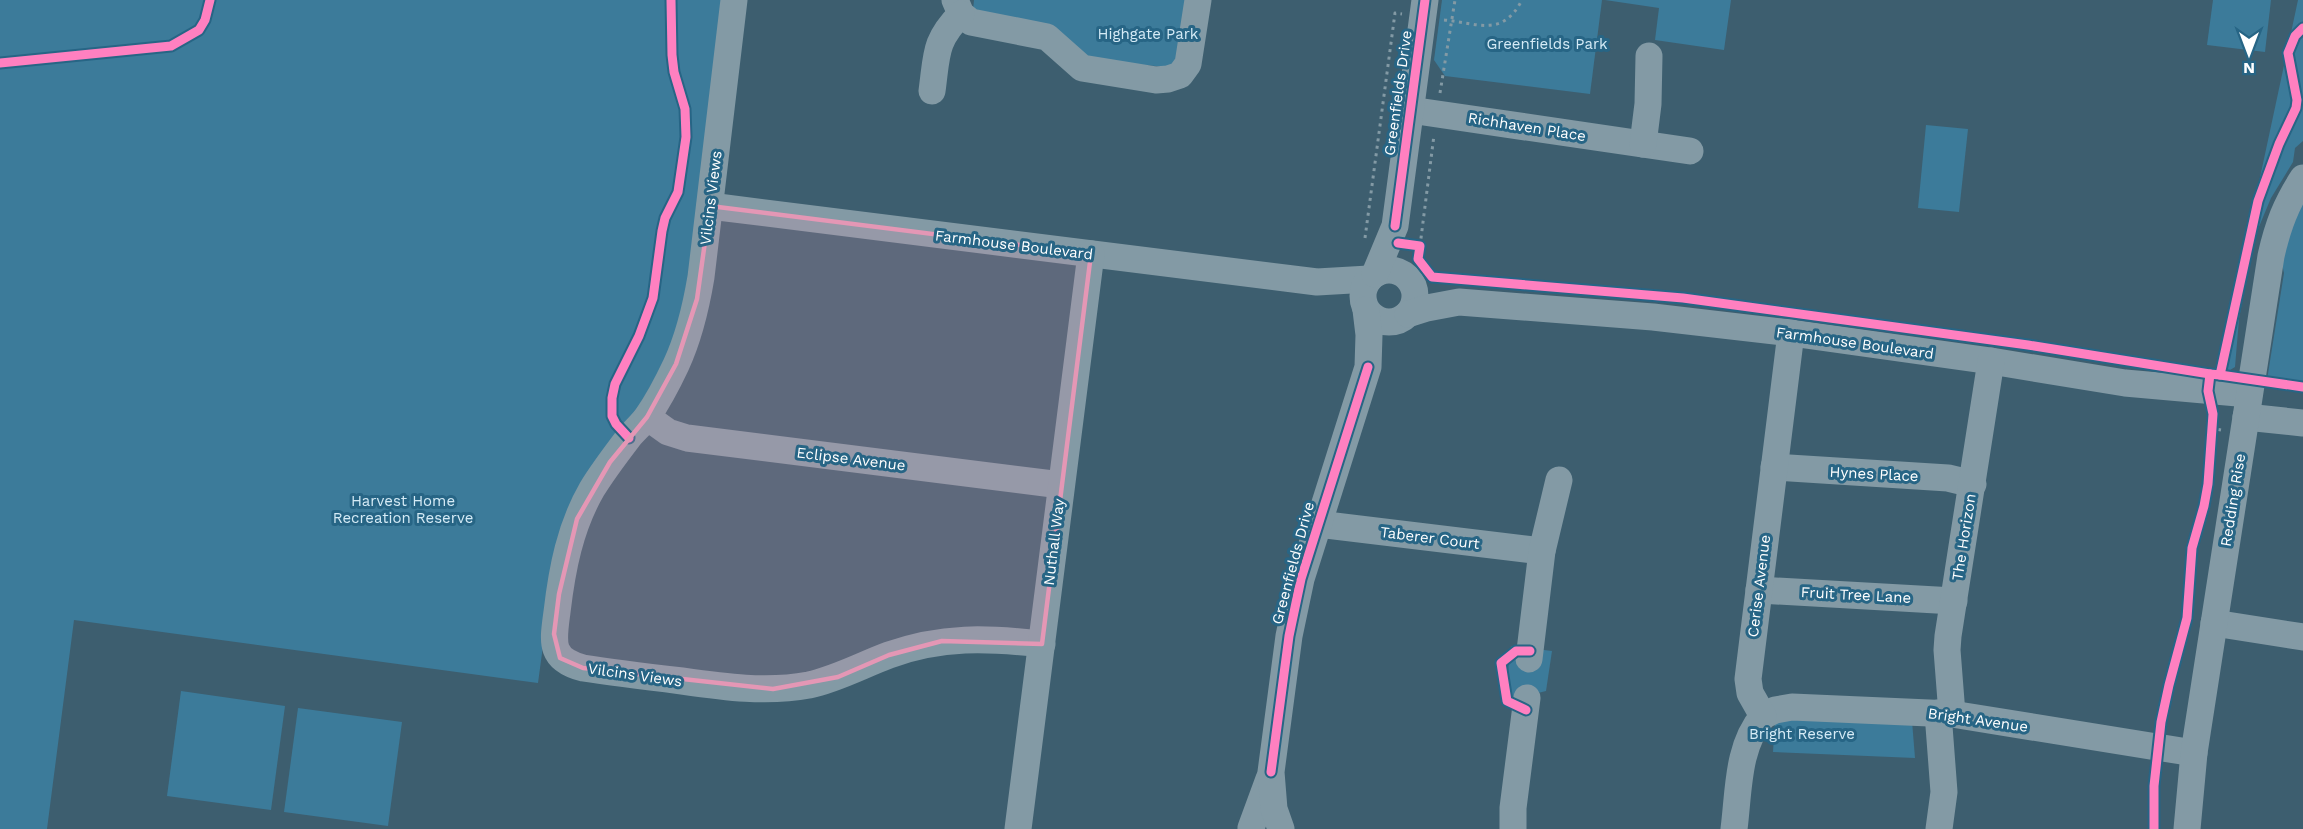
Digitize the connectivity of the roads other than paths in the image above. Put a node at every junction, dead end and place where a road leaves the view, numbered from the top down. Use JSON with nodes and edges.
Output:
{"nodes":[{"id":1,"x":734,"y":0,"type":"edge"},
{"id":2,"x":1198,"y":0,"type":"edge"},
{"id":3,"x":1425,"y":0,"type":"edge"},
{"id":4,"x":958,"y":7,"type":"edge"},
{"id":5,"x":1649,"y":56,"type":"dead end"},
{"id":6,"x":933,"y":91,"type":"dead end"},
{"id":7,"x":1410,"y":110,"type":"junction"},
{"id":8,"x":1643,"y":144,"type":"junction"},
{"id":9,"x":1690,"y":151,"type":"dead end"},
{"id":10,"x":2303,"y":178,"type":"edge"},
{"id":11,"x":710,"y":206,"type":"junction"},
{"id":12,"x":1091,"y":254,"type":"junction"},
{"id":13,"x":1406,"y":258,"type":"junction"},
{"id":14,"x":1368,"y":291,"type":"junction"},
{"id":15,"x":1459,"y":302,"type":"junction"},
{"id":16,"x":1404,"y":317,"type":"junction"},
{"id":17,"x":1791,"y":333,"type":"junction"},
{"id":18,"x":1991,"y":361,"type":"junction"},
{"id":19,"x":1368,"y":367,"type":"junction"},
{"id":20,"x":2248,"y":406,"type":"junction"},
{"id":21,"x":647,"y":417,"type":"junction"},
{"id":22,"x":2303,"y":423,"type":"edge"},
{"id":23,"x":1774,"y":467,"type":"junction"},
{"id":24,"x":1559,"y":480,"type":"dead end"},
{"id":25,"x":1972,"y":484,"type":"junction"},
{"id":26,"x":1061,"y":485,"type":"junction"},
{"id":27,"x":1318,"y":524,"type":"junction"},
{"id":28,"x":1542,"y":551,"type":"junction"},
{"id":29,"x":1759,"y":590,"type":"junction"},
{"id":30,"x":1954,"y":601,"type":"junction"},
{"id":31,"x":2214,"y":623,"type":"junction"},
{"id":32,"x":2303,"y":637,"type":"edge"},
{"id":33,"x":1042,"y":644,"type":"junction"},
{"id":34,"x":1529,"y":659,"type":"dead end"},
{"id":35,"x":1527,"y":699,"type":"dead end"},
{"id":36,"x":1945,"y":713,"type":"junction"},
{"id":37,"x":1763,"y":717,"type":"junction"},
{"id":38,"x":2194,"y":753,"type":"junction"},
{"id":39,"x":1271,"y":772,"type":"junction"},
{"id":40,"x":1250,"y":828,"type":"edge"},
{"id":41,"x":1727,"y":828,"type":"edge"},
{"id":42,"x":1018,"y":829,"type":"edge"},
{"id":43,"x":1280,"y":829,"type":"edge"},
{"id":44,"x":1513,"y":829,"type":"edge"},
{"id":45,"x":1939,"y":829,"type":"edge"},
{"id":46,"x":2187,"y":829,"type":"edge"}],
"edges":[{"from":1,"to":11,"type":"street","name":"Vilcins Views"},
{"from":2,"to":4,"type":"street"},
{"from":3,"to":7,"type":"street","name":"Greenfields Drive"},
{"from":4,"to":6,"type":"street"},
{"from":5,"to":8,"type":"street"},
{"from":7,"to":8,"type":"street","name":"Richhaven Place"},
{"from":7,"to":13,"type":"street","name":"Greenfields Drive"},
{"from":8,"to":9,"type":"street","name":"Richhaven Place"},
{"from":10,"to":20,"type":"street","name":"Redding Rise"},
{"from":11,"to":12,"type":"street","name":"Farmhouse Boulevard"},
{"from":11,"to":21,"type":"street","name":"Vilcins Views"},
{"from":12,"to":14,"type":"street","name":"Farmhouse Boulevard"},
{"from":12,"to":26,"type":"street","name":"Nuthall Way"},
{"from":13,"to":14,"type":"street","name":"Greenfields Drive"},
{"from":13,"to":14,"type":"street","name":"Farmhouse Boulevard"},
{"from":13,"to":15,"type":"street","name":"Farmhouse Boulevard"},
{"from":13,"to":16,"type":"street"},
{"from":14,"to":16,"type":"street"},
{"from":14,"to":19,"type":"street","name":"Greenfields Drive"},
{"from":15,"to":16,"type":"street","name":"Farmhouse Boulevard"},
{"from":15,"to":17,"type":"street","name":"Farmhouse Boulevard"},
{"from":16,"to":19,"type":"street","name":"Greenfields Drive"},
{"from":17,"to":18,"type":"street","name":"Farmhouse Boulevard"},
{"from":17,"to":23,"type":"street","name":"Cerise Avenue"},
{"from":18,"to":20,"type":"street","name":"Farmhouse Boulevard"},
{"from":18,"to":25,"type":"street","name":"The Horizon"},
{"from":19,"to":27,"type":"street","name":"Greenfields Drive"},
{"from":20,"to":22,"type":"street","name":"Farmhouse Boulevard"},
{"from":20,"to":31,"type":"street","name":"Redding Rise"},
{"from":21,"to":26,"type":"street","name":"Eclipse Avenue"},
{"from":21,"to":33,"type":"street","name":"Vilcins Views"},
{"from":23,"to":25,"type":"street","name":"Hynes Place"},
{"from":23,"to":29,"type":"street","name":"Cerise Avenue"},
{"from":24,"to":28,"type":"street"},
{"from":25,"to":30,"type":"street","name":"The Horizon"},
{"from":26,"to":33,"type":"street","name":"Nuthall Way"},
{"from":27,"to":28,"type":"street","name":"Taberer Court"},
{"from":27,"to":39,"type":"street","name":"Greenfields Drive"},
{"from":28,"to":34,"type":"street"},
{"from":29,"to":30,"type":"street","name":"Fruit Tree Lane"},
{"from":29,"to":37,"type":"street","name":"Cerise Avenue"},
{"from":30,"to":36,"type":"street","name":"The Horizon"},
{"from":31,"to":32,"type":"street"},
{"from":31,"to":38,"type":"street","name":"Redding Rise"},
{"from":33,"to":42,"type":"street","name":"Nuthall Way"},
{"from":35,"to":44,"type":"street"},
{"from":36,"to":37,"type":"street","name":"Bright Avenue"},
{"from":36,"to":38,"type":"street","name":"Bright Avenue"},
{"from":36,"to":45,"type":"street","name":"The Horizon"},
{"from":37,"to":41,"type":"street"},
{"from":38,"to":46,"type":"street","name":"Redding Rise"},
{"from":39,"to":40,"type":"street","name":"Greenfields Drive"},
{"from":39,"to":43,"type":"street","name":"Greenfields Drive"},
{"from":40,"to":43,"type":"street"}]}
